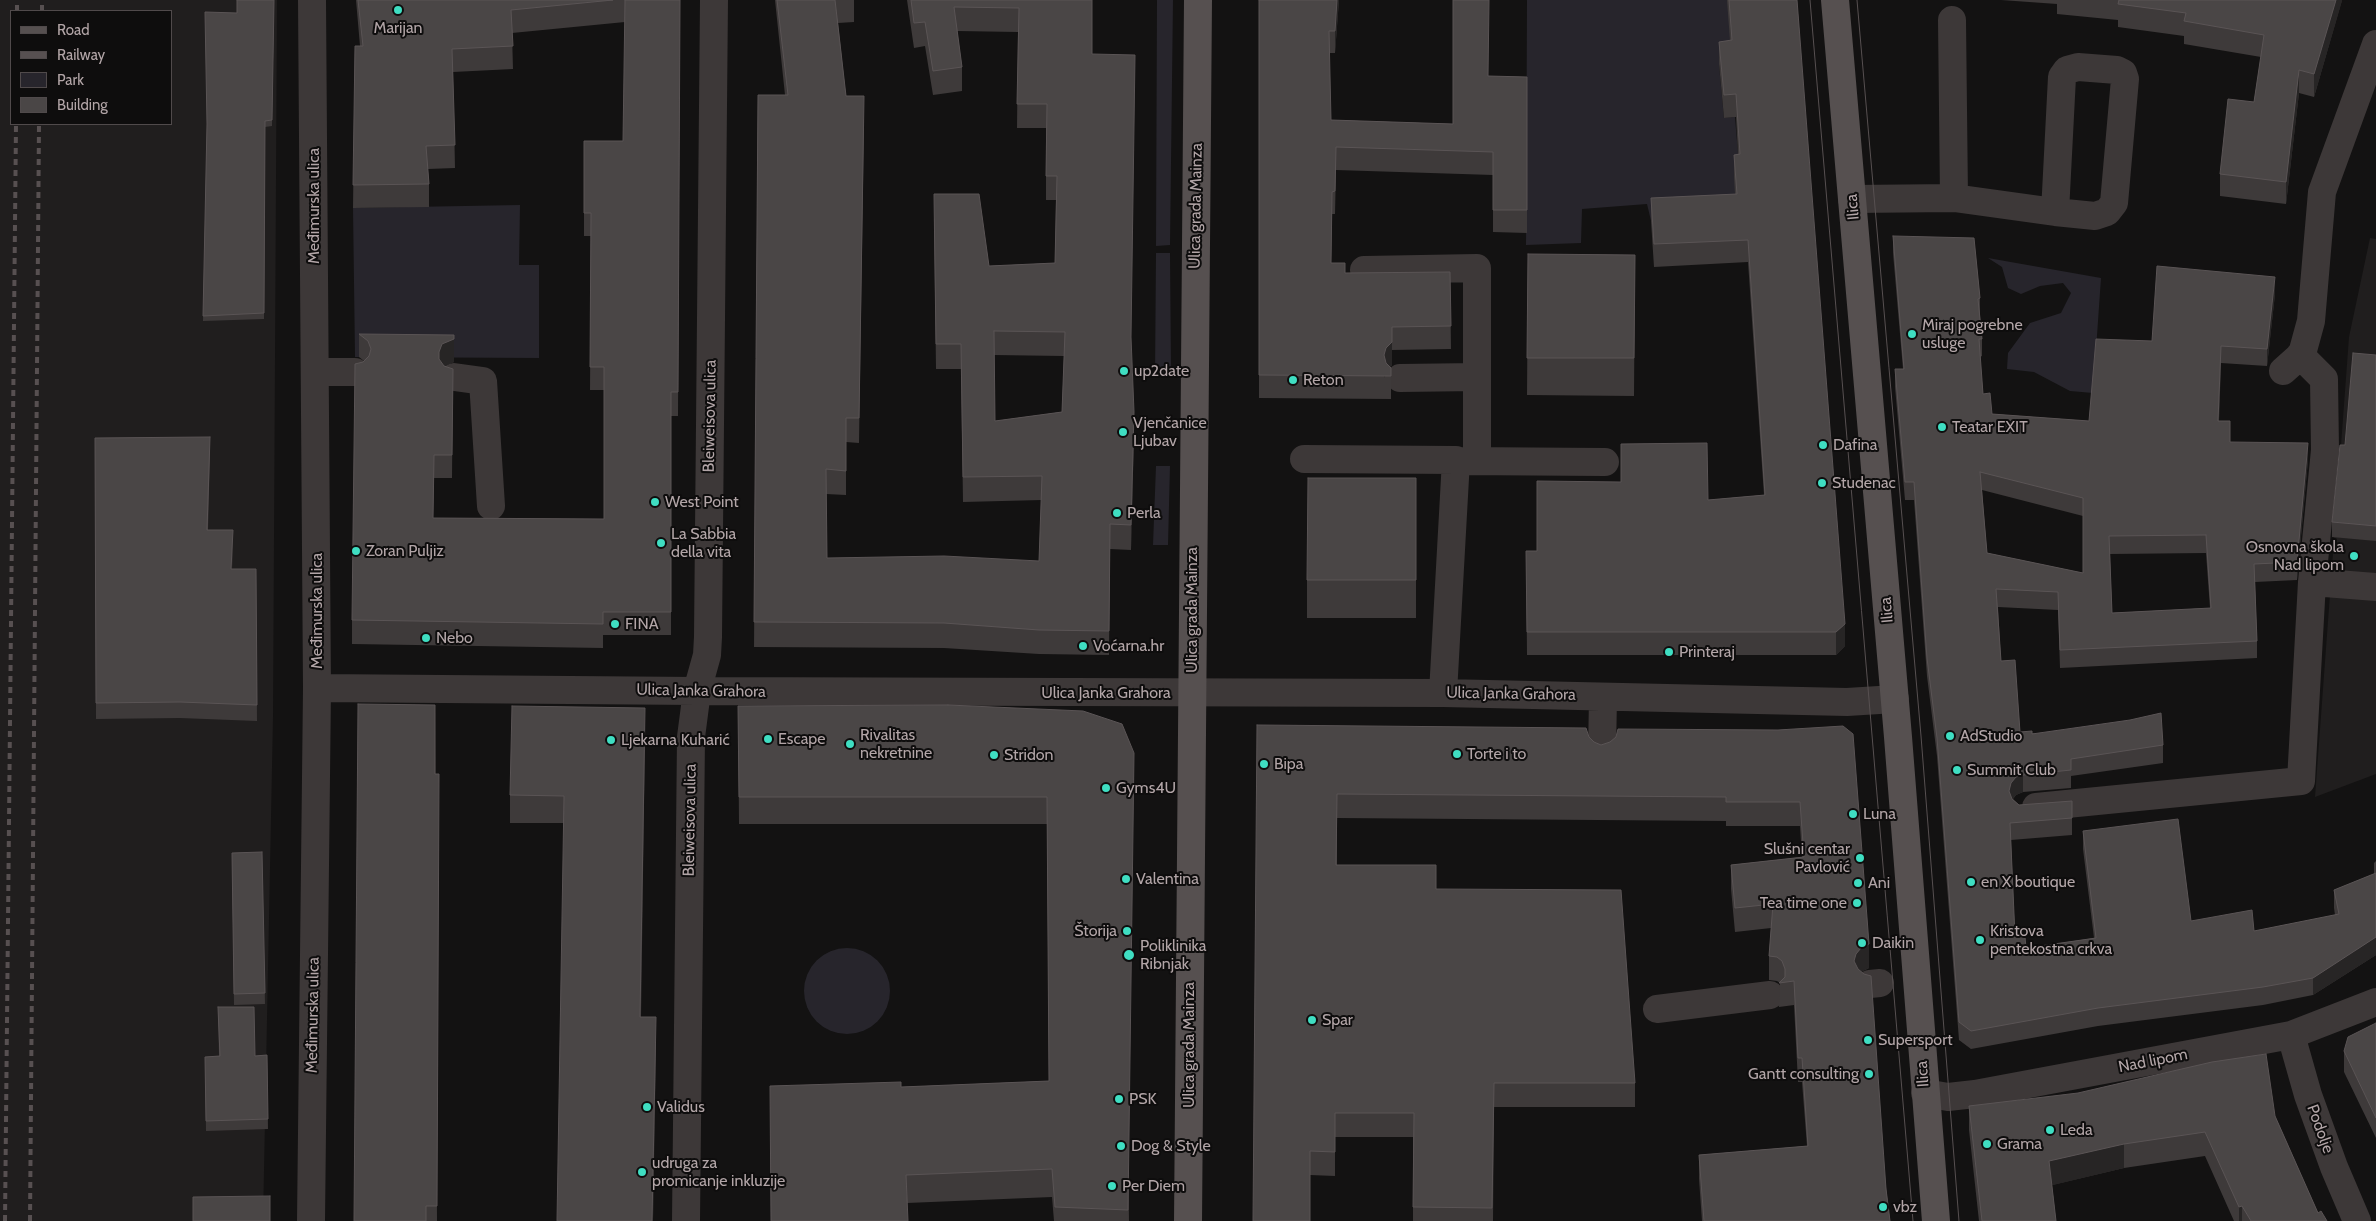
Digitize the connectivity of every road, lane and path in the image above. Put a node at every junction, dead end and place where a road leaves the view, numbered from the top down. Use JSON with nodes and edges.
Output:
{"nodes":[{"id":1,"x":312,"y":0,"type":"edge"},
{"id":2,"x":714,"y":0,"type":"edge"},
{"id":3,"x":1198,"y":0,"type":"edge"},
{"id":4,"x":1835,"y":0,"type":"edge"},
{"id":5,"x":1952,"y":20,"type":"dead end"},
{"id":6,"x":2376,"y":44,"type":"edge"},
{"id":7,"x":1954,"y":198,"type":"junction"},
{"id":8,"x":1852,"y":199,"type":"junction"},
{"id":9,"x":2056,"y":212,"type":"junction"},
{"id":10,"x":1364,"y":270,"type":"dead end"},
{"id":11,"x":315,"y":372,"type":"junction"},
{"id":12,"x":355,"y":372,"type":"edge"},
{"id":13,"x":454,"y":377,"type":"edge"},
{"id":14,"x":1477,"y":377,"type":"junction"},
{"id":15,"x":1400,"y":378,"type":"dead end"},
{"id":16,"x":1304,"y":459,"type":"dead end"},
{"id":17,"x":1466,"y":461,"type":"junction"},
{"id":18,"x":1604,"y":462,"type":"dead end"},
{"id":19,"x":492,"y":506,"type":"dead end"},
{"id":20,"x":2312,"y":582,"type":"junction"},
{"id":21,"x":2376,"y":587,"type":"edge"},
{"id":22,"x":317,"y":688,"type":"junction"},
{"id":23,"x":698,"y":691,"type":"junction"},
{"id":24,"x":1192,"y":693,"type":"junction"},
{"id":25,"x":1443,"y":693,"type":"junction"},
{"id":26,"x":1603,"y":697,"type":"junction"},
{"id":27,"x":1895,"y":699,"type":"junction"},
{"id":28,"x":1602,"y":753,"type":"edge"},
{"id":29,"x":2025,"y":808,"type":"edge"},
{"id":30,"x":1770,"y":995,"type":"edge"},
{"id":31,"x":2376,"y":1002,"type":"edge"},
{"id":32,"x":1657,"y":1009,"type":"dead end"},
{"id":33,"x":2291,"y":1034,"type":"junction"},
{"id":34,"x":1925,"y":1093,"type":"junction"},
{"id":35,"x":311,"y":1221,"type":"edge"},
{"id":36,"x":686,"y":1221,"type":"edge"},
{"id":37,"x":1188,"y":1221,"type":"edge"},
{"id":38,"x":1936,"y":1221,"type":"edge"},
{"id":39,"x":2357,"y":1221,"type":"edge"}],
"edges":[{"from":1,"to":11,"type":"street","name":"Međimurska ulica"},
{"from":2,"to":23,"type":"street","name":"Bleiweisova ulica"},
{"from":3,"to":24,"type":"main road","name":"Ulica grada Mainza"},
{"from":4,"to":8,"type":"main road","name":"Ilica"},
{"from":5,"to":7,"type":"street"},
{"from":6,"to":20,"type":"street"},
{"from":7,"to":8,"type":"street"},
{"from":7,"to":9,"type":"street"},
{"from":8,"to":27,"type":"main road","name":"Ilica"},
{"from":9,"to":9,"type":"street"},
{"from":10,"to":14,"type":"street"},
{"from":11,"to":12,"type":"street"},
{"from":11,"to":22,"type":"street","name":"Međimurska ulica"},
{"from":13,"to":19,"type":"street"},
{"from":14,"to":15,"type":"street"},
{"from":14,"to":17,"type":"street"},
{"from":16,"to":17,"type":"street"},
{"from":17,"to":18,"type":"street"},
{"from":17,"to":25,"type":"street"},
{"from":20,"to":21,"type":"street"},
{"from":20,"to":29,"type":"street"},
{"from":22,"to":23,"type":"street","name":"Ulica Janka Grahora"},
{"from":22,"to":35,"type":"street","name":"Međimurska ulica"},
{"from":23,"to":24,"type":"street","name":"Ulica Janka Grahora"},
{"from":23,"to":36,"type":"street","name":"Bleiweisova ulica"},
{"from":24,"to":25,"type":"street","name":"Ulica Janka Grahora"},
{"from":24,"to":37,"type":"main road","name":"Ulica grada Mainza"},
{"from":25,"to":26,"type":"street","name":"Ulica Janka Grahora"},
{"from":26,"to":27,"type":"street","name":"Ulica Janka Grahora"},
{"from":26,"to":28,"type":"street"},
{"from":27,"to":34,"type":"main road","name":"Ilica"},
{"from":30,"to":32,"type":"street"},
{"from":31,"to":33,"type":"street","name":"Nad lipom"},
{"from":33,"to":34,"type":"street","name":"Nad lipom"},
{"from":33,"to":39,"type":"street","name":"Podolje"},
{"from":34,"to":38,"type":"main road","name":"Ilica"}]}
